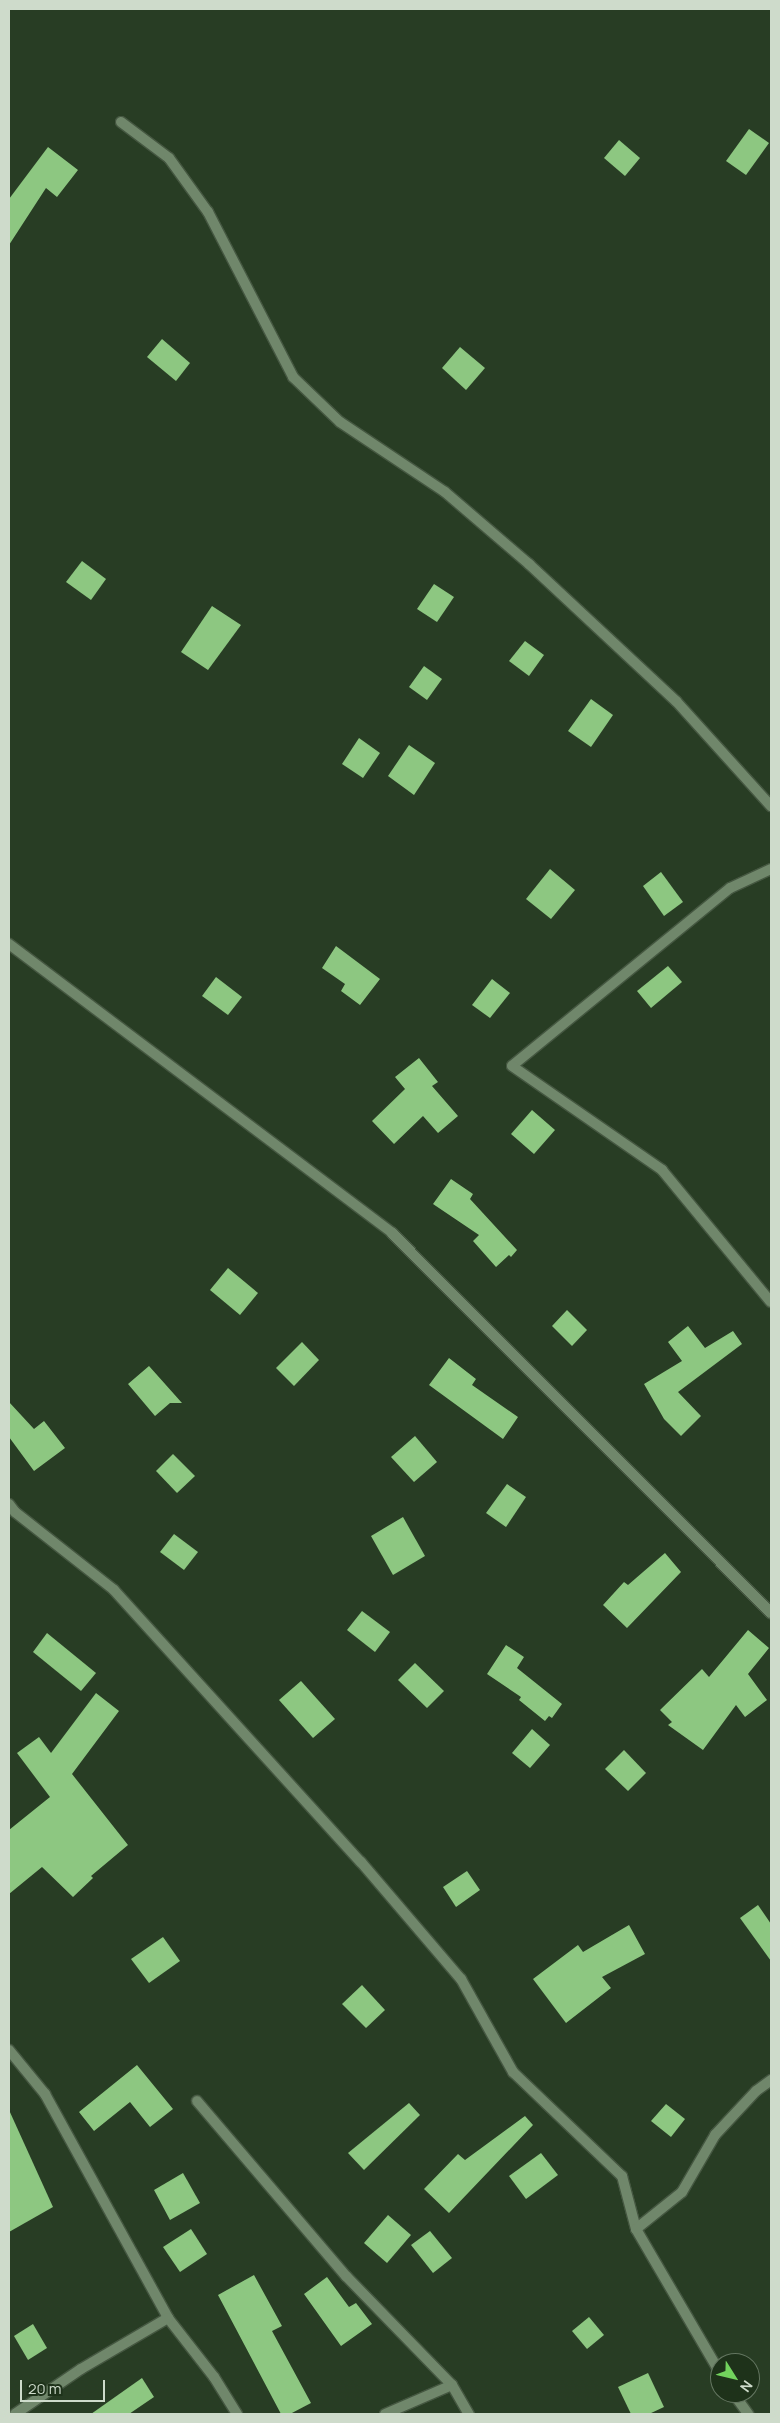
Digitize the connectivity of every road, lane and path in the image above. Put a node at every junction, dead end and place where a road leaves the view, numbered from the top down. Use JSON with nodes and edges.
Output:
{"nodes":[{"id":1,"x":121,"y":122,"type":"dead end"},
{"id":2,"x":771,"y":806,"type":"edge"},
{"id":3,"x":771,"y":869,"type":"edge"},
{"id":4,"x":9,"y":944,"type":"edge"},
{"id":5,"x":771,"y":1302,"type":"edge"},
{"id":6,"x":9,"y":1504,"type":"edge"},
{"id":7,"x":771,"y":1613,"type":"edge"},
{"id":8,"x":9,"y":2050,"type":"edge"},
{"id":9,"x":771,"y":2080,"type":"edge"},
{"id":10,"x":197,"y":2101,"type":"dead end"},
{"id":11,"x":636,"y":2229,"type":"junction"},
{"id":12,"x":168,"y":2318,"type":"junction"},
{"id":13,"x":710,"y":2356,"type":"edge"},
{"id":14,"x":452,"y":2385,"type":"junction"},
{"id":15,"x":740,"y":2403,"type":"edge"},
{"id":16,"x":15,"y":2414,"type":"edge"},
{"id":17,"x":237,"y":2414,"type":"edge"},
{"id":18,"x":385,"y":2414,"type":"edge"},
{"id":19,"x":469,"y":2414,"type":"edge"},
{"id":20,"x":748,"y":2414,"type":"edge"}],
"edges":[{"from":1,"to":2,"type":"street"},
{"from":3,"to":5,"type":"street"},
{"from":4,"to":7,"type":"street"},
{"from":6,"to":11,"type":"street"},
{"from":8,"to":12,"type":"street"},
{"from":9,"to":11,"type":"street"},
{"from":10,"to":14,"type":"street"},
{"from":11,"to":13,"type":"street"},
{"from":12,"to":16,"type":"street"},
{"from":12,"to":17,"type":"street"},
{"from":14,"to":18,"type":"street"},
{"from":14,"to":19,"type":"street"},
{"from":15,"to":20,"type":"street"}]}
